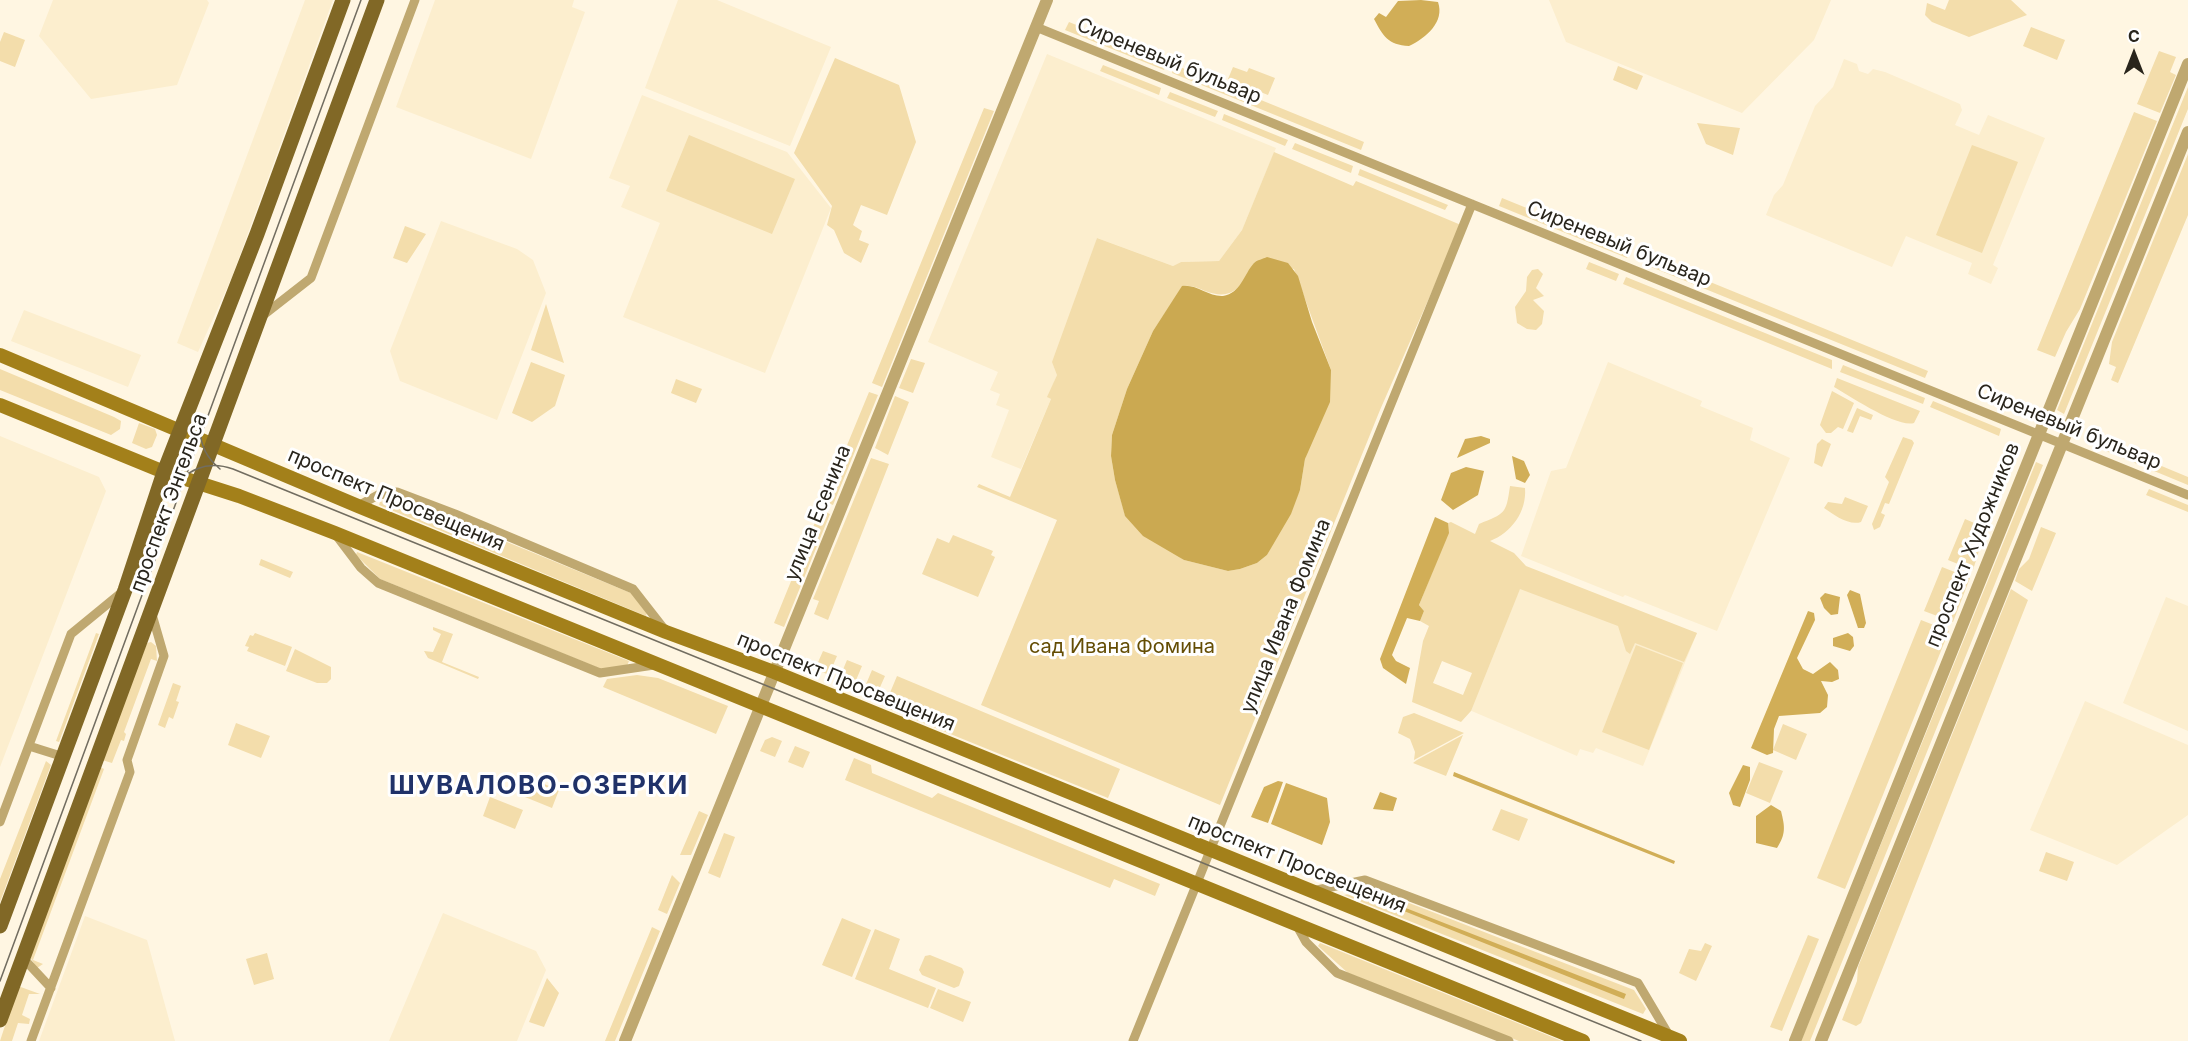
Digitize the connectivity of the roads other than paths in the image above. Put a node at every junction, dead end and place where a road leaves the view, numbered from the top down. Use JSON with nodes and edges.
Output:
{"nodes":[{"id":1,"x":343,"y":0,"type":"edge"},
{"id":2,"x":377,"y":0,"type":"edge"},
{"id":3,"x":415,"y":0,"type":"edge"},
{"id":4,"x":1047,"y":0,"type":"edge"},
{"id":5,"x":1036,"y":27,"type":"junction"},
{"id":6,"x":2188,"y":64,"type":"edge"},
{"id":7,"x":2188,"y":132,"type":"edge"},
{"id":8,"x":1473,"y":204,"type":"junction"},
{"id":9,"x":259,"y":318,"type":"junction"},
{"id":10,"x":0,"y":356,"type":"edge"},
{"id":11,"x":0,"y":405,"type":"edge"},
{"id":12,"x":181,"y":429,"type":"junction"},
{"id":13,"x":2039,"y":434,"type":"junction"},
{"id":14,"x":213,"y":444,"type":"junction"},
{"id":15,"x":2062,"y":444,"type":"junction"},
{"id":16,"x":164,"y":472,"type":"junction"},
{"id":17,"x":199,"y":482,"type":"junction"},
{"id":18,"x":2188,"y":495,"type":"edge"},
{"id":19,"x":358,"y":506,"type":"junction"},
{"id":20,"x":335,"y":533,"type":"junction"},
{"id":21,"x":125,"y":590,"type":"junction"},
{"id":22,"x":151,"y":610,"type":"junction"},
{"id":23,"x":666,"y":632,"type":"junction"},
{"id":24,"x":656,"y":664,"type":"junction"},
{"id":25,"x":774,"y":672,"type":"junction"},
{"id":26,"x":760,"y":707,"type":"junction"},
{"id":27,"x":29,"y":746,"type":"junction"},
{"id":28,"x":64,"y":757,"type":"junction"},
{"id":29,"x":0,"y":822,"type":"edge"},
{"id":30,"x":1210,"y":850,"type":"junction"},
{"id":31,"x":1197,"y":884,"type":"junction"},
{"id":32,"x":1312,"y":891,"type":"junction"},
{"id":33,"x":1296,"y":924,"type":"junction"},
{"id":34,"x":0,"y":926,"type":"edge"},
{"id":35,"x":23,"y":958,"type":"junction"},
{"id":36,"x":51,"y":988,"type":"junction"},
{"id":37,"x":0,"y":1020,"type":"edge"},
{"id":38,"x":1675,"y":1039,"type":"edge"},
{"id":39,"x":31,"y":1041,"type":"edge"},
{"id":40,"x":625,"y":1041,"type":"edge"},
{"id":41,"x":1133,"y":1041,"type":"edge"},
{"id":42,"x":1509,"y":1041,"type":"edge"},
{"id":43,"x":1583,"y":1041,"type":"edge"},
{"id":44,"x":1795,"y":1041,"type":"edge"},
{"id":45,"x":1821,"y":1041,"type":"edge"}],
"edges":[{"from":1,"to":12,"type":"main road","name":"проспект Энгельса"},
{"from":2,"to":9,"type":"main road","name":"проспект Энгельса"},
{"from":3,"to":9,"type":"street"},
{"from":4,"to":5,"type":"street","name":"улица Есенина"},
{"from":5,"to":8,"type":"street","name":"Сиреневый бульвар"},
{"from":5,"to":25,"type":"street","name":"улица Есенина"},
{"from":6,"to":13,"type":"street","name":"проспект Художников"},
{"from":7,"to":15,"type":"street"},
{"from":8,"to":13,"type":"street","name":"Сиреневый бульвар"},
{"from":8,"to":30,"type":"street","name":"улица Ивана Фомина"},
{"from":9,"to":14,"type":"main road","name":"проспект Энгельса"},
{"from":10,"to":12,"type":"main road","name":"проспект Просвещения"},
{"from":11,"to":16,"type":"main road"},
{"from":12,"to":14,"type":"main road","name":"проспект Просвещения"},
{"from":12,"to":16,"type":"main road","name":"проспект Энгельса"},
{"from":13,"to":15,"type":"street","name":"Сиреневый бульвар"},
{"from":13,"to":44,"type":"street","name":"проспект Художников"},
{"from":14,"to":17,"type":"main road","name":"проспект Энгельса"},
{"from":14,"to":19,"type":"main road","name":"проспект Просвещения"},
{"from":15,"to":18,"type":"street","name":"Сиреневый бульвар"},
{"from":15,"to":45,"type":"street"},
{"from":16,"to":17,"type":"main road"},
{"from":16,"to":21,"type":"main road","name":"проспект Энгельса"},
{"from":17,"to":20,"type":"main road"},
{"from":17,"to":22,"type":"main road","name":"проспект Энгельса"},
{"from":19,"to":23,"type":"main road","name":"проспект Просвещения"},
{"from":19,"to":23,"type":"street"},
{"from":20,"to":24,"type":"main road"},
{"from":20,"to":24,"type":"street"},
{"from":21,"to":27,"type":"street"},
{"from":21,"to":28,"type":"main road","name":"проспект Энгельса"},
{"from":22,"to":35,"type":"main road","name":"проспект Энгельса"},
{"from":22,"to":36,"type":"street"},
{"from":23,"to":25,"type":"main road","name":"проспект Просвещения"},
{"from":24,"to":26,"type":"main road"},
{"from":25,"to":26,"type":"street","name":"улица Есенина"},
{"from":25,"to":30,"type":"main road","name":"проспект Просвещения"},
{"from":26,"to":31,"type":"main road"},
{"from":26,"to":40,"type":"street","name":"улица Есенина"},
{"from":27,"to":28,"type":"street"},
{"from":27,"to":29,"type":"street"},
{"from":28,"to":34,"type":"main road","name":"проспект Энгельса"},
{"from":30,"to":31,"type":"street","name":"улица Ивана Фомина"},
{"from":30,"to":32,"type":"main road","name":"проспект Просвещения"},
{"from":31,"to":33,"type":"main road"},
{"from":31,"to":41,"type":"street","name":"улица Ивана Фомина"},
{"from":32,"to":38,"type":"main road","name":"проспект Просвещения"},
{"from":32,"to":38,"type":"street"},
{"from":33,"to":42,"type":"street"},
{"from":33,"to":43,"type":"main road"},
{"from":35,"to":36,"type":"street"},
{"from":35,"to":37,"type":"main road","name":"проспект Энгельса"},
{"from":36,"to":39,"type":"street"}]}
